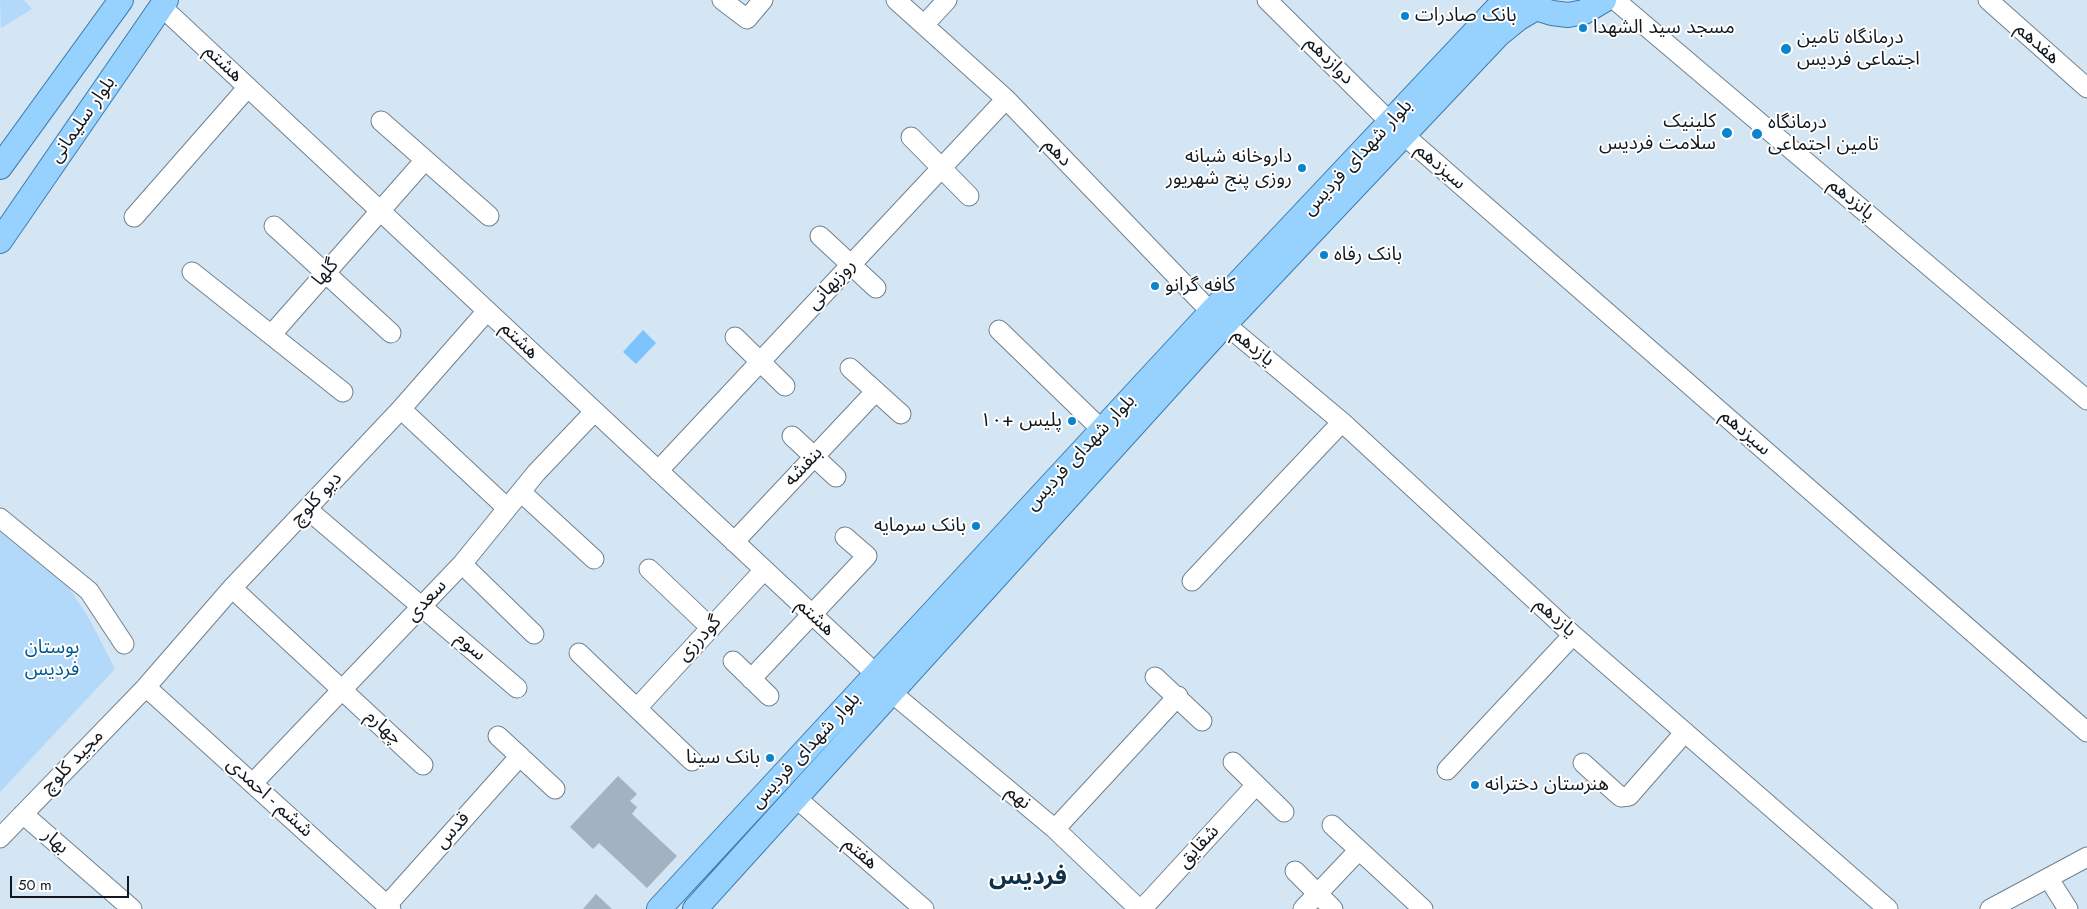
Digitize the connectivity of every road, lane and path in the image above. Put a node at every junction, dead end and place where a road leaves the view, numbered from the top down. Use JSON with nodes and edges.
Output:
{"nodes":[{"id":1,"x":121,"y":0,"type":"edge"},
{"id":2,"x":722,"y":0,"type":"edge"},
{"id":3,"x":764,"y":0,"type":"edge"},
{"id":4,"x":896,"y":0,"type":"edge"},
{"id":5,"x":947,"y":0,"type":"edge"},
{"id":6,"x":1267,"y":0,"type":"edge"},
{"id":7,"x":1505,"y":0,"type":"edge"},
{"id":8,"x":1604,"y":0,"type":"edge"},
{"id":9,"x":1615,"y":0,"type":"edge"},
{"id":10,"x":1988,"y":0,"type":"edge"},
{"id":11,"x":164,"y":3,"type":"edge"},
{"id":12,"x":1530,"y":4,"type":"edge"},
{"id":13,"x":924,"y":26,"type":"junction"},
{"id":14,"x":248,"y":87,"type":"junction"},
{"id":15,"x":2087,"y":88,"type":"edge"},
{"id":16,"x":1006,"y":99,"type":"junction"},
{"id":17,"x":382,"y":121,"type":"dead end"},
{"id":18,"x":1398,"y":129,"type":"junction"},
{"id":19,"x":911,"y":137,"type":"dead end"},
{"id":20,"x":425,"y":160,"type":"junction"},
{"id":21,"x":0,"y":167,"type":"edge"},
{"id":22,"x":942,"y":168,"type":"junction"},
{"id":23,"x":968,"y":196,"type":"dead end"},
{"id":24,"x":380,"y":211,"type":"junction"},
{"id":25,"x":489,"y":216,"type":"dead end"},
{"id":26,"x":134,"y":217,"type":"dead end"},
{"id":27,"x":274,"y":226,"type":"dead end"},
{"id":28,"x":820,"y":236,"type":"dead end"},
{"id":29,"x":0,"y":241,"type":"edge"},
{"id":30,"x":851,"y":265,"type":"junction"},
{"id":31,"x":192,"y":272,"type":"dead end"},
{"id":32,"x":326,"y":273,"type":"junction"},
{"id":33,"x":876,"y":288,"type":"dead end"},
{"id":34,"x":488,"y":311,"type":"junction"},
{"id":35,"x":1218,"y":318,"type":"junction"},
{"id":36,"x":999,"y":330,"type":"dead end"},
{"id":37,"x":391,"y":333,"type":"dead end"},
{"id":38,"x":272,"y":334,"type":"junction"},
{"id":39,"x":735,"y":337,"type":"dead end"},
{"id":40,"x":761,"y":361,"type":"junction"},
{"id":41,"x":850,"y":368,"type":"dead end"},
{"id":42,"x":785,"y":386,"type":"dead end"},
{"id":43,"x":343,"y":392,"type":"dead end"},
{"id":44,"x":875,"y":392,"type":"junction"},
{"id":45,"x":2087,"y":400,"type":"edge"},
{"id":46,"x":401,"y":409,"type":"junction"},
{"id":47,"x":594,"y":412,"type":"junction"},
{"id":48,"x":901,"y":414,"type":"dead end"},
{"id":49,"x":1342,"y":422,"type":"junction"},
{"id":50,"x":1102,"y":430,"type":"junction"},
{"id":51,"x":792,"y":436,"type":"dead end"},
{"id":52,"x":814,"y":456,"type":"junction"},
{"id":53,"x":658,"y":471,"type":"junction"},
{"id":54,"x":836,"y":477,"type":"dead end"},
{"id":55,"x":521,"y":492,"type":"junction"},
{"id":56,"x":507,"y":508,"type":"junction"},
{"id":57,"x":307,"y":509,"type":"junction"},
{"id":58,"x":0,"y":518,"type":"edge"},
{"id":59,"x":845,"y":537,"type":"dead end"},
{"id":60,"x":734,"y":542,"type":"junction"},
{"id":61,"x":594,"y":559,"type":"dead end"},
{"id":62,"x":462,"y":564,"type":"junction"},
{"id":63,"x":649,"y":569,"type":"dead end"},
{"id":64,"x":764,"y":570,"type":"junction"},
{"id":65,"x":1192,"y":581,"type":"dead end"},
{"id":66,"x":232,"y":588,"type":"junction"},
{"id":67,"x":422,"y":606,"type":"junction"},
{"id":68,"x":811,"y":614,"type":"junction"},
{"id":69,"x":711,"y":628,"type":"junction"},
{"id":70,"x":534,"y":634,"type":"dead end"},
{"id":71,"x":1573,"y":635,"type":"junction"},
{"id":72,"x":124,"y":644,"type":"dead end"},
{"id":73,"x":578,"y":653,"type":"dead end"},
{"id":74,"x":733,"y":661,"type":"dead end"},
{"id":75,"x":877,"y":675,"type":"junction"},
{"id":76,"x":1155,"y":677,"type":"dead end"},
{"id":77,"x":751,"y":679,"type":"junction"},
{"id":78,"x":146,"y":687,"type":"junction"},
{"id":79,"x":517,"y":688,"type":"dead end"},
{"id":80,"x":342,"y":691,"type":"junction"},
{"id":81,"x":892,"y":693,"type":"junction"},
{"id":82,"x":769,"y":696,"type":"dead end"},
{"id":83,"x":1178,"y":696,"type":"junction"},
{"id":84,"x":637,"y":708,"type":"junction"},
{"id":85,"x":1202,"y":720,"type":"dead end"},
{"id":86,"x":2087,"y":731,"type":"edge"},
{"id":87,"x":1685,"y":732,"type":"junction"},
{"id":88,"x":498,"y":736,"type":"dead end"},
{"id":89,"x":520,"y":756,"type":"junction"},
{"id":90,"x":692,"y":761,"type":"dead end"},
{"id":91,"x":1233,"y":762,"type":"dead end"},
{"id":92,"x":1583,"y":763,"type":"dead end"},
{"id":93,"x":424,"y":765,"type":"dead end"},
{"id":94,"x":1447,"y":770,"type":"dead end"},
{"id":95,"x":253,"y":783,"type":"junction"},
{"id":96,"x":1256,"y":785,"type":"junction"},
{"id":97,"x":555,"y":788,"type":"dead end"},
{"id":98,"x":796,"y":798,"type":"junction"},
{"id":99,"x":1284,"y":812,"type":"dead end"},
{"id":100,"x":23,"y":814,"type":"junction"},
{"id":101,"x":1332,"y":825,"type":"dead end"},
{"id":102,"x":1055,"y":829,"type":"junction"},
{"id":103,"x":0,"y":838,"type":"edge"},
{"id":104,"x":1358,"y":851,"type":"junction"},
{"id":105,"x":2087,"y":857,"type":"edge"},
{"id":106,"x":1295,"y":872,"type":"dead end"},
{"id":107,"x":2049,"y":879,"type":"junction"},
{"id":108,"x":1317,"y":894,"type":"junction"},
{"id":109,"x":389,"y":907,"type":"edge"},
{"id":110,"x":132,"y":909,"type":"edge"},
{"id":111,"x":659,"y":909,"type":"edge"},
{"id":112,"x":695,"y":909,"type":"edge"},
{"id":113,"x":924,"y":909,"type":"edge"},
{"id":114,"x":1140,"y":909,"type":"edge"},
{"id":115,"x":1303,"y":909,"type":"edge"},
{"id":116,"x":1334,"y":909,"type":"edge"},
{"id":117,"x":1423,"y":909,"type":"edge"},
{"id":118,"x":1888,"y":909,"type":"edge"},
{"id":119,"x":1990,"y":909,"type":"edge"},
{"id":120,"x":2068,"y":909,"type":"edge"}],
"edges":[{"from":1,"to":21,"type":"main road","name":"بلوار سلیمانی"},
{"from":2,"to":3,"type":"street"},
{"from":4,"to":13,"type":"street","name":"دهم"},
{"from":5,"to":13,"type":"street"},
{"from":6,"to":18,"type":"street","name":"دوازدهم"},
{"from":7,"to":18,"type":"main road","name":"بلوار شهدای فردیس"},
{"from":8,"to":12,"type":"main road"},
{"from":9,"to":45,"type":"street","name":"پانزدهم"},
{"from":10,"to":15,"type":"street","name":"هفدهم"},
{"from":11,"to":14,"type":"street","name":"هشتم"},
{"from":11,"to":29,"type":"main road","name":"بلوار سلیمانی"},
{"from":12,"to":18,"type":"main road","name":"بلوار شهدای فردیس"},
{"from":13,"to":16,"type":"street","name":"دهم"},
{"from":14,"to":24,"type":"street","name":"هشتم"},
{"from":14,"to":26,"type":"street"},
{"from":16,"to":22,"type":"street","name":"روزبهانی"},
{"from":16,"to":35,"type":"street","name":"دهم"},
{"from":17,"to":20,"type":"street"},
{"from":18,"to":35,"type":"main road","name":"بلوار شهدای فردیس"},
{"from":18,"to":86,"type":"street","name":"سیزدهم"},
{"from":19,"to":22,"type":"street"},
{"from":20,"to":24,"type":"street"},
{"from":20,"to":25,"type":"street"},
{"from":22,"to":23,"type":"street"},
{"from":22,"to":30,"type":"street","name":"روزبهانی"},
{"from":24,"to":32,"type":"street","name":"گلها"},
{"from":24,"to":34,"type":"street","name":"هشتم"},
{"from":27,"to":32,"type":"street"},
{"from":28,"to":30,"type":"street"},
{"from":30,"to":33,"type":"street"},
{"from":30,"to":40,"type":"street","name":"روزبهانی"},
{"from":31,"to":38,"type":"street"},
{"from":32,"to":37,"type":"street"},
{"from":32,"to":38,"type":"street","name":"گلها"},
{"from":34,"to":46,"type":"street","name":"دیو کلوچ"},
{"from":34,"to":47,"type":"street","name":"هشتم"},
{"from":35,"to":49,"type":"street","name":"یازدهم"},
{"from":35,"to":50,"type":"main road","name":"بلوار شهدای فردیس"},
{"from":35,"to":81,"type":"main road","name":"بلوار شهدای فردیس"},
{"from":36,"to":50,"type":"street"},
{"from":38,"to":43,"type":"street"},
{"from":39,"to":40,"type":"street"},
{"from":40,"to":42,"type":"street"},
{"from":40,"to":53,"type":"street","name":"روزبهانی"},
{"from":41,"to":44,"type":"street"},
{"from":44,"to":48,"type":"street"},
{"from":44,"to":52,"type":"street","name":"بنفشه"},
{"from":46,"to":56,"type":"street"},
{"from":46,"to":57,"type":"street","name":"دیو کلوچ"},
{"from":47,"to":53,"type":"street","name":"هشتم"},
{"from":47,"to":55,"type":"street","name":"سعدی"},
{"from":49,"to":65,"type":"street"},
{"from":49,"to":71,"type":"street","name":"یازدهم"},
{"from":50,"to":75,"type":"main road","name":"بلوار شهدای فردیس"},
{"from":51,"to":52,"type":"street"},
{"from":52,"to":54,"type":"street"},
{"from":52,"to":60,"type":"street","name":"بنفشه"},
{"from":53,"to":60,"type":"street","name":"هشتم"},
{"from":55,"to":56,"type":"street","name":"سعدی"},
{"from":55,"to":61,"type":"street"},
{"from":56,"to":62,"type":"street","name":"سعدی"},
{"from":57,"to":66,"type":"street","name":"دیو کلوچ"},
{"from":57,"to":67,"type":"street","name":"سوم"},
{"from":58,"to":72,"type":"street"},
{"from":59,"to":68,"type":"street"},
{"from":60,"to":64,"type":"street","name":"هشتم"},
{"from":62,"to":67,"type":"street","name":"سعدی"},
{"from":62,"to":70,"type":"street"},
{"from":63,"to":69,"type":"street"},
{"from":64,"to":68,"type":"street","name":"هشتم"},
{"from":64,"to":69,"type":"street","name":"گودرزی"},
{"from":66,"to":78,"type":"street","name":"دیو کلوچ"},
{"from":66,"to":80,"type":"street","name":"چهارم"},
{"from":67,"to":79,"type":"street","name":"سوم"},
{"from":67,"to":80,"type":"street","name":"سعدی"},
{"from":68,"to":75,"type":"street","name":"هشتم"},
{"from":68,"to":77,"type":"street"},
{"from":69,"to":84,"type":"street","name":"گودرزی"},
{"from":71,"to":87,"type":"street","name":"یازدهم"},
{"from":71,"to":94,"type":"street"},
{"from":73,"to":84,"type":"street"},
{"from":74,"to":77,"type":"street"},
{"from":75,"to":111,"type":"main road","name":"بلوار شهدای فردیس"},
{"from":76,"to":83,"type":"street"},
{"from":77,"to":82,"type":"street"},
{"from":78,"to":95,"type":"street","name":"ششم - احمدی"},
{"from":78,"to":100,"type":"street","name":"مجید کلوچ"},
{"from":80,"to":93,"type":"street","name":"چهارم"},
{"from":80,"to":95,"type":"street","name":"سعدی"},
{"from":81,"to":98,"type":"main road","name":"بلوار شهدای فردیس"},
{"from":81,"to":102,"type":"street","name":"نهم"},
{"from":83,"to":85,"type":"street"},
{"from":83,"to":102,"type":"street"},
{"from":84,"to":90,"type":"street"},
{"from":87,"to":92,"type":"street"},
{"from":87,"to":118,"type":"street","name":"یازدهم"},
{"from":88,"to":89,"type":"street"},
{"from":89,"to":97,"type":"street"},
{"from":89,"to":109,"type":"street","name":"قدس"},
{"from":91,"to":96,"type":"street"},
{"from":95,"to":109,"type":"street","name":"ششم - احمدی"},
{"from":96,"to":99,"type":"street"},
{"from":96,"to":114,"type":"street","name":"شقایق"},
{"from":98,"to":112,"type":"main road","name":"بلوار شهدای فردیس"},
{"from":98,"to":113,"type":"street","name":"هفتم"},
{"from":100,"to":103,"type":"street","name":"مجید کلوچ"},
{"from":100,"to":110,"type":"street","name":"بهار"},
{"from":101,"to":104,"type":"street"},
{"from":102,"to":114,"type":"street","name":"نهم"},
{"from":104,"to":108,"type":"street"},
{"from":104,"to":117,"type":"street"},
{"from":105,"to":107,"type":"street"},
{"from":106,"to":108,"type":"street"},
{"from":107,"to":119,"type":"street"},
{"from":107,"to":120,"type":"street"},
{"from":108,"to":115,"type":"street"},
{"from":108,"to":116,"type":"street"}]}
